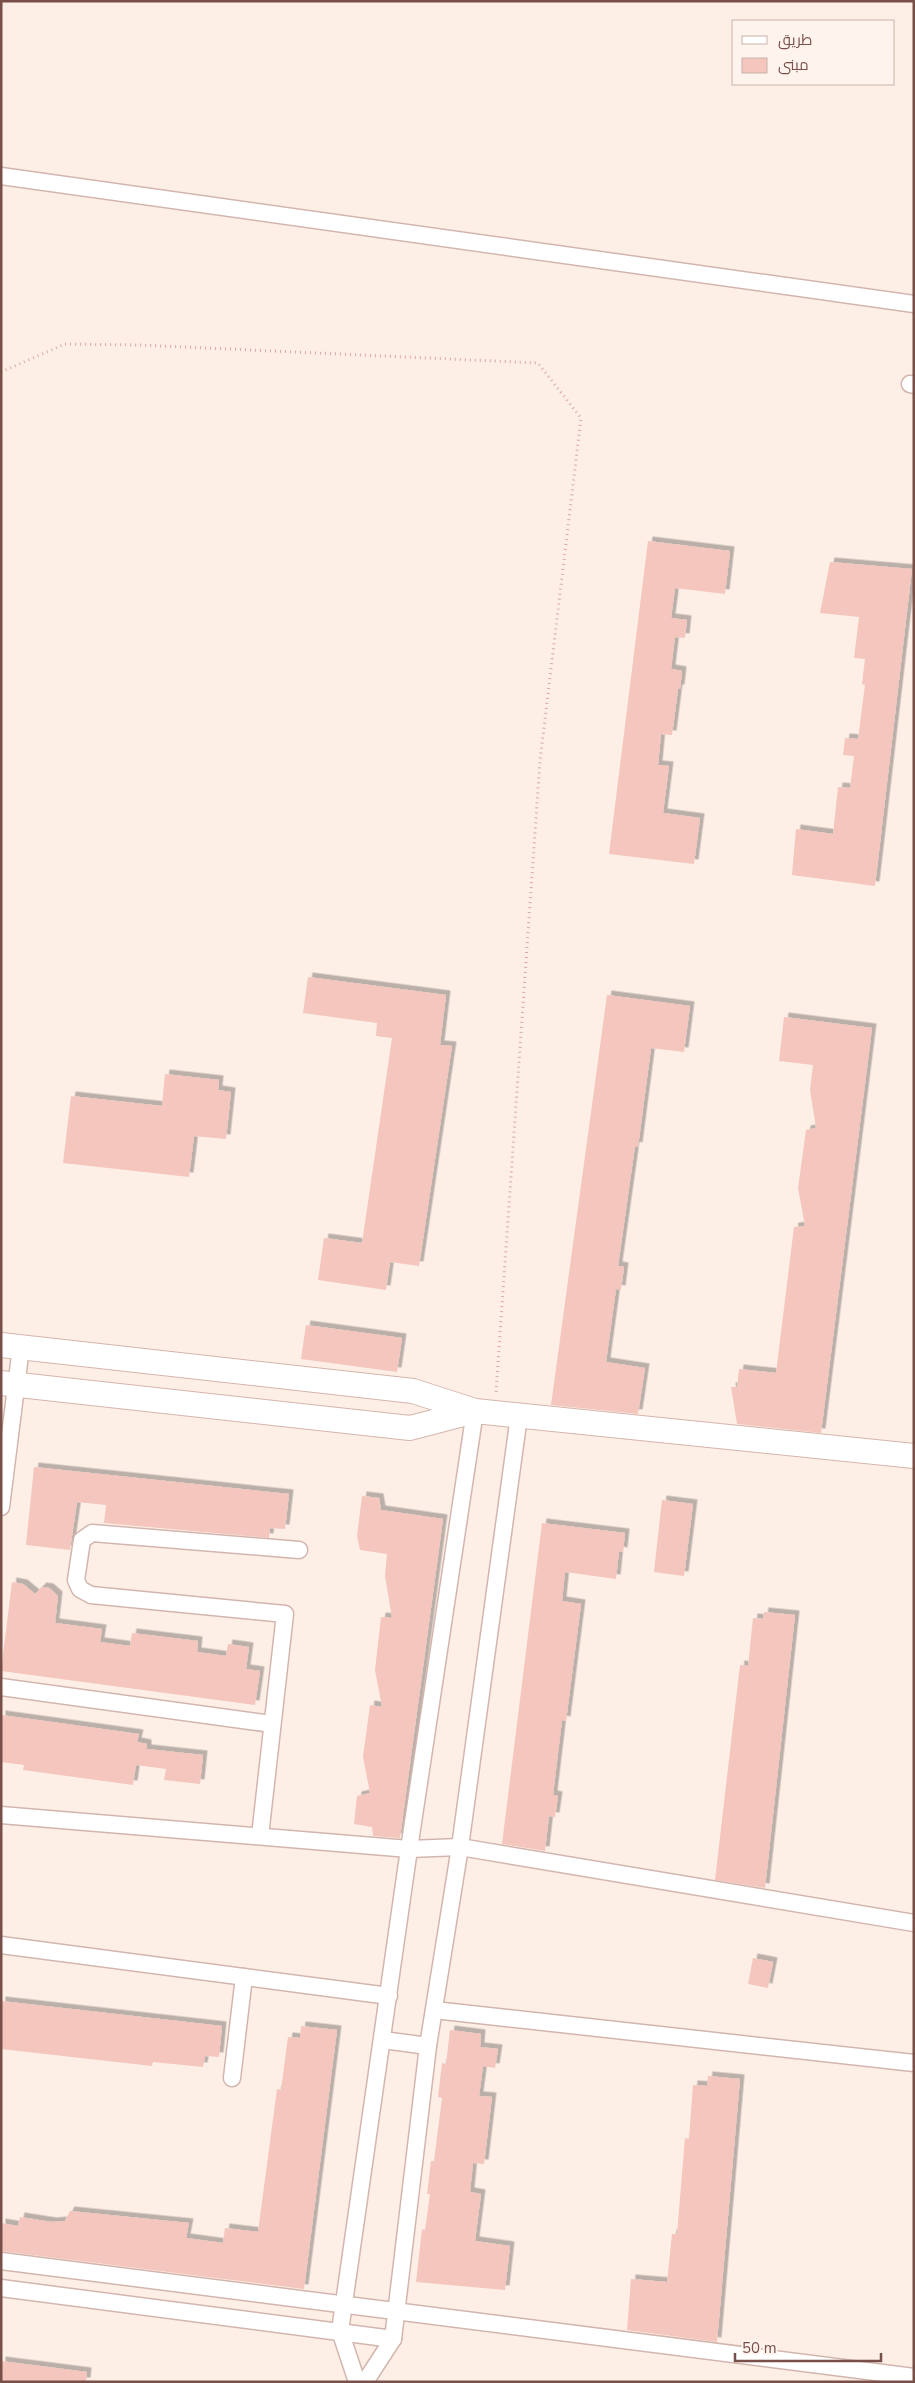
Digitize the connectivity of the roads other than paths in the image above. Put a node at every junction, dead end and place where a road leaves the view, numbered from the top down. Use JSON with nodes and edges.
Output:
{"nodes":[{"id":1,"x":1,"y":176,"type":"edge"},
{"id":2,"x":914,"y":304,"type":"edge"},
{"id":3,"x":11,"y":1346,"type":"edge"},
{"id":4,"x":9,"y":1384,"type":"edge"},
{"id":5,"x":485,"y":1412,"type":"junction"},
{"id":6,"x":519,"y":1416,"type":"junction"},
{"id":7,"x":914,"y":1456,"type":"edge"},
{"id":8,"x":1,"y":1507,"type":"edge"},
{"id":9,"x":299,"y":1550,"type":"dead end"},
{"id":10,"x":1,"y":1687,"type":"edge"},
{"id":11,"x":272,"y":1724,"type":"junction"},
{"id":12,"x":1,"y":1815,"type":"edge"},
{"id":13,"x":260,"y":1836,"type":"junction"},
{"id":14,"x":460,"y":1847,"type":"junction"},
{"id":15,"x":409,"y":1849,"type":"junction"},
{"id":16,"x":914,"y":1923,"type":"edge"},
{"id":17,"x":1,"y":1945,"type":"edge"},
{"id":18,"x":244,"y":1976,"type":"junction"},
{"id":19,"x":389,"y":1996,"type":"junction"},
{"id":20,"x":434,"y":2010,"type":"junction"},
{"id":21,"x":383,"y":2040,"type":"junction"},
{"id":22,"x":428,"y":2046,"type":"junction"},
{"id":23,"x":914,"y":2063,"type":"edge"},
{"id":24,"x":232,"y":2078,"type":"dead end"},
{"id":25,"x":1,"y":2261,"type":"edge"},
{"id":26,"x":1,"y":2288,"type":"edge"},
{"id":27,"x":345,"y":2304,"type":"junction"},
{"id":28,"x":396,"y":2312,"type":"junction"},
{"id":29,"x":340,"y":2331,"type":"junction"},
{"id":30,"x":393,"y":2339,"type":"junction"},
{"id":31,"x":914,"y":2377,"type":"edge"},
{"id":32,"x":357,"y":2382,"type":"edge"},
{"id":33,"x":365,"y":2382,"type":"edge"}],
"edges":[{"from":1,"to":2,"type":"street"},
{"from":3,"to":4,"type":"street"},
{"from":3,"to":5,"type":"main road"},
{"from":4,"to":5,"type":"main road"},
{"from":4,"to":8,"type":"street"},
{"from":5,"to":6,"type":"main road"},
{"from":5,"to":15,"type":"street"},
{"from":6,"to":7,"type":"main road"},
{"from":6,"to":14,"type":"street"},
{"from":9,"to":11,"type":"street"},
{"from":10,"to":11,"type":"street"},
{"from":11,"to":13,"type":"street"},
{"from":12,"to":13,"type":"street"},
{"from":13,"to":15,"type":"street"},
{"from":14,"to":15,"type":"street"},
{"from":14,"to":16,"type":"street"},
{"from":14,"to":20,"type":"street"},
{"from":15,"to":19,"type":"street"},
{"from":17,"to":18,"type":"street"},
{"from":18,"to":19,"type":"street"},
{"from":18,"to":24,"type":"street"},
{"from":19,"to":21,"type":"street"},
{"from":20,"to":22,"type":"street"},
{"from":20,"to":23,"type":"street"},
{"from":21,"to":22,"type":"street"},
{"from":21,"to":27,"type":"street"},
{"from":22,"to":28,"type":"street"},
{"from":25,"to":27,"type":"street"},
{"from":26,"to":29,"type":"street"},
{"from":27,"to":28,"type":"street"},
{"from":27,"to":29,"type":"street"},
{"from":28,"to":30,"type":"street"},
{"from":28,"to":31,"type":"street"},
{"from":29,"to":30,"type":"street"},
{"from":29,"to":32,"type":"street"},
{"from":30,"to":33,"type":"street"}]}
